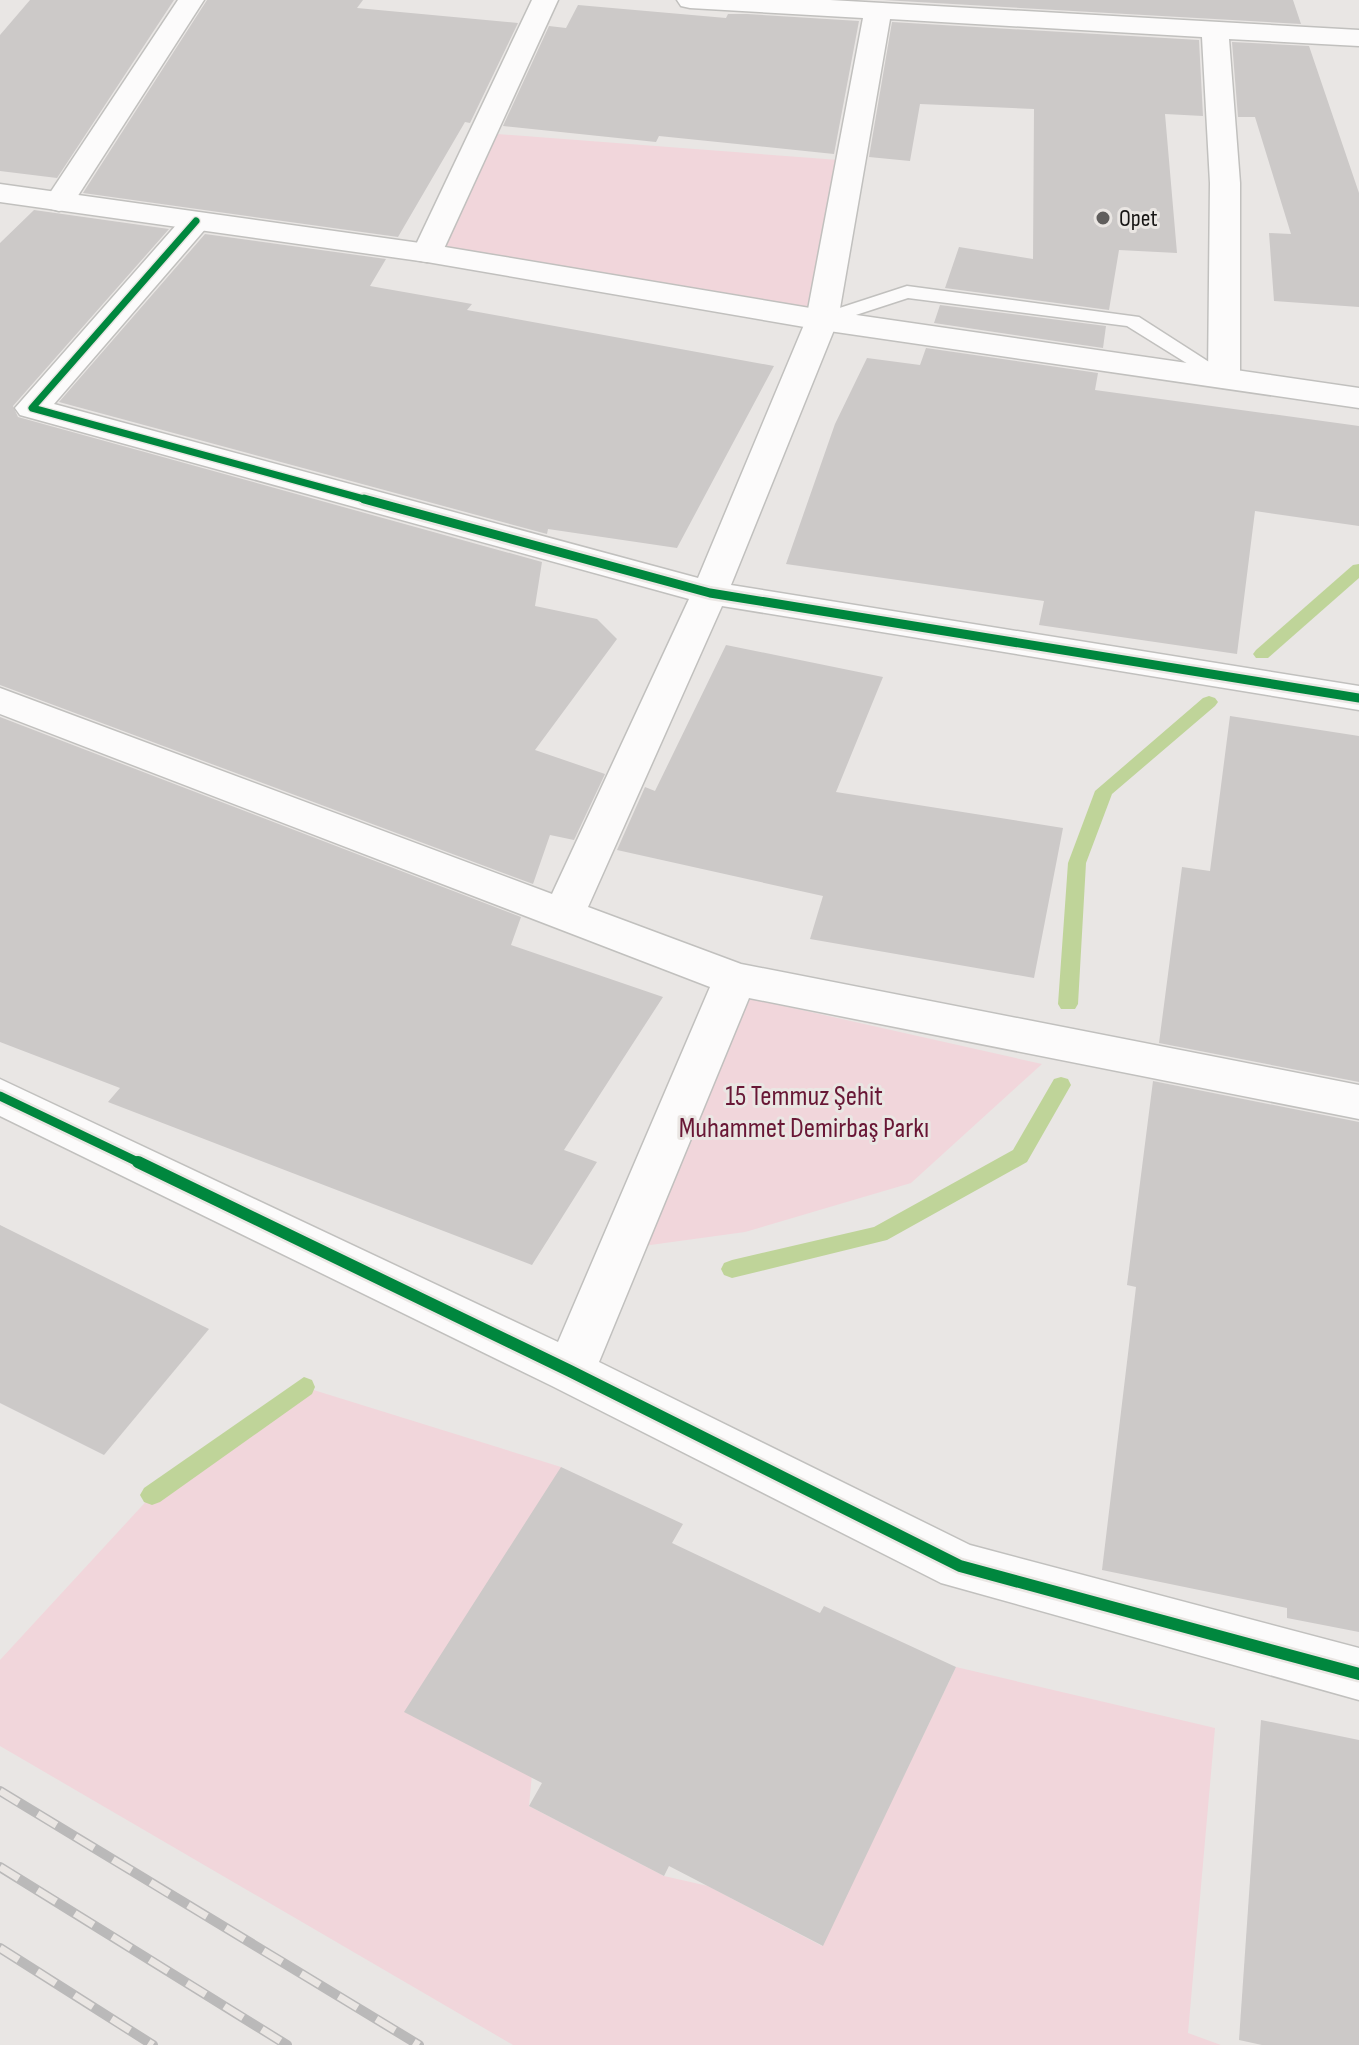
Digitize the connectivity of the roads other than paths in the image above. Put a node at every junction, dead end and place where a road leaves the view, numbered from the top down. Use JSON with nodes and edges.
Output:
{"nodes":[{"id":1,"x":191,"y":0,"type":"edge"},
{"id":2,"x":545,"y":0,"type":"edge"},
{"id":3,"x":690,"y":0,"type":"edge"},
{"id":4,"x":878,"y":11,"type":"junction"},
{"id":5,"x":1215,"y":31,"type":"junction"},
{"id":6,"x":1359,"y":38,"type":"edge"},
{"id":7,"x":0,"y":193,"type":"edge"},
{"id":8,"x":59,"y":202,"type":"junction"},
{"id":9,"x":196,"y":221,"type":"junction"},
{"id":10,"x":427,"y":253,"type":"junction"},
{"id":11,"x":822,"y":320,"type":"junction"},
{"id":12,"x":1224,"y":378,"type":"junction"},
{"id":13,"x":1359,"y":398,"type":"edge"},
{"id":14,"x":710,"y":593,"type":"junction"},
{"id":15,"x":1359,"y":698,"type":"edge"},
{"id":16,"x":0,"y":700,"type":"edge"},
{"id":17,"x":564,"y":914,"type":"junction"},
{"id":18,"x":735,"y":979,"type":"junction"},
{"id":19,"x":0,"y":1096,"type":"edge"},
{"id":20,"x":1359,"y":1102,"type":"edge"},
{"id":21,"x":570,"y":1371,"type":"junction"},
{"id":22,"x":1359,"y":1674,"type":"edge"}],
"edges":[{"from":1,"to":8,"type":"street"},
{"from":2,"to":10,"type":"street"},
{"from":3,"to":4,"type":"street"},
{"from":4,"to":5,"type":"street"},
{"from":4,"to":11,"type":"street"},
{"from":5,"to":6,"type":"street"},
{"from":5,"to":12,"type":"street"},
{"from":7,"to":8,"type":"street"},
{"from":8,"to":9,"type":"street"},
{"from":9,"to":10,"type":"street"},
{"from":9,"to":14,"type":"street"},
{"from":10,"to":11,"type":"street"},
{"from":11,"to":12,"type":"street"},
{"from":11,"to":12,"type":"lane"},
{"from":11,"to":14,"type":"street"},
{"from":12,"to":13,"type":"street"},
{"from":14,"to":15,"type":"street"},
{"from":14,"to":17,"type":"street"},
{"from":16,"to":17,"type":"street"},
{"from":17,"to":18,"type":"street"},
{"from":18,"to":20,"type":"street"},
{"from":18,"to":21,"type":"street"},
{"from":19,"to":21,"type":"street"},
{"from":21,"to":22,"type":"street"}]}
